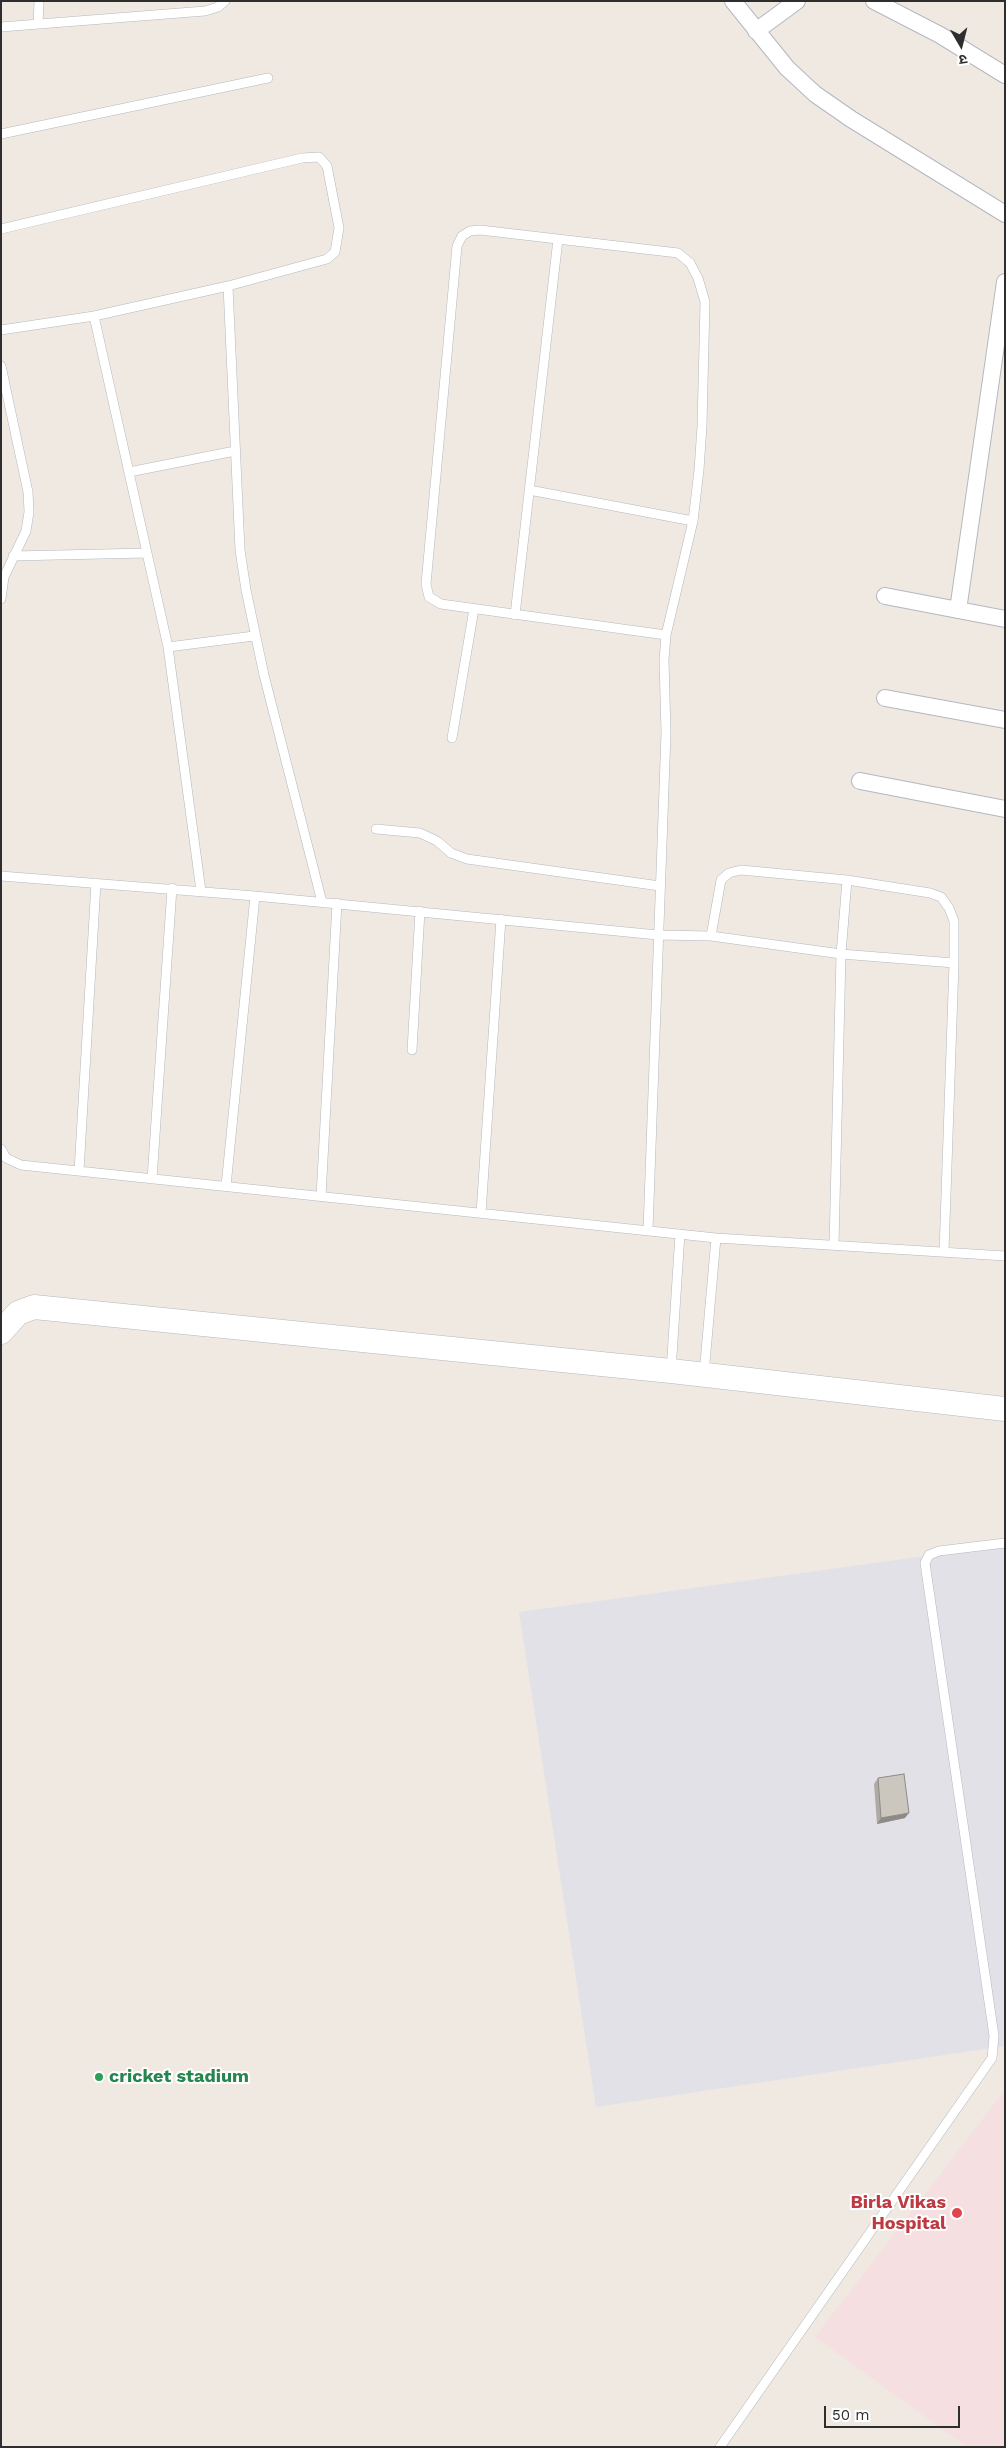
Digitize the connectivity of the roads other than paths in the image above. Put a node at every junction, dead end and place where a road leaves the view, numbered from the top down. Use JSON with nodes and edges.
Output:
{"nodes":[{"id":1,"x":39,"y":1,"type":"edge"},
{"id":2,"x":225,"y":1,"type":"edge"},
{"id":3,"x":733,"y":1,"type":"edge"},
{"id":4,"x":797,"y":1,"type":"edge"},
{"id":5,"x":874,"y":1,"type":"edge"},
{"id":6,"x":38,"y":24,"type":"junction"},
{"id":7,"x":1,"y":27,"type":"edge"},
{"id":8,"x":756,"y":31,"type":"junction"},
{"id":9,"x":1005,"y":75,"type":"edge"},
{"id":10,"x":268,"y":78,"type":"dead end"},
{"id":11,"x":1,"y":134,"type":"edge"},
{"id":12,"x":1005,"y":214,"type":"edge"},
{"id":13,"x":1,"y":229,"type":"edge"},
{"id":14,"x":558,"y":239,"type":"junction"},
{"id":15,"x":1005,"y":282,"type":"edge"},
{"id":16,"x":228,"y":286,"type":"junction"},
{"id":17,"x":94,"y":316,"type":"junction"},
{"id":18,"x":1,"y":330,"type":"edge"},
{"id":19,"x":1000,"y":346,"type":"edge"},
{"id":20,"x":1,"y":366,"type":"edge"},
{"id":21,"x":236,"y":451,"type":"junction"},
{"id":22,"x":129,"y":472,"type":"junction"},
{"id":23,"x":529,"y":490,"type":"junction"},
{"id":24,"x":692,"y":520,"type":"junction"},
{"id":25,"x":147,"y":552,"type":"junction"},
{"id":26,"x":13,"y":556,"type":"junction"},
{"id":27,"x":886,"y":596,"type":"dead end"},
{"id":28,"x":1,"y":599,"type":"edge"},
{"id":29,"x":474,"y":609,"type":"junction"},
{"id":30,"x":958,"y":610,"type":"junction"},
{"id":31,"x":515,"y":615,"type":"junction"},
{"id":32,"x":1005,"y":619,"type":"edge"},
{"id":33,"x":666,"y":635,"type":"junction"},
{"id":34,"x":254,"y":636,"type":"junction"},
{"id":35,"x":168,"y":647,"type":"junction"},
{"id":36,"x":885,"y":698,"type":"dead end"},
{"id":37,"x":1005,"y":720,"type":"edge"},
{"id":38,"x":452,"y":738,"type":"dead end"},
{"id":39,"x":860,"y":781,"type":"dead end"},
{"id":40,"x":1005,"y":809,"type":"edge"},
{"id":41,"x":376,"y":829,"type":"dead end"},
{"id":42,"x":1,"y":876,"type":"edge"},
{"id":43,"x":847,"y":880,"type":"junction"},
{"id":44,"x":96,"y":883,"type":"junction"},
{"id":45,"x":660,"y":886,"type":"junction"},
{"id":46,"x":172,"y":888,"type":"junction"},
{"id":47,"x":201,"y":891,"type":"junction"},
{"id":48,"x":255,"y":896,"type":"junction"},
{"id":49,"x":322,"y":902,"type":"junction"},
{"id":50,"x":337,"y":903,"type":"junction"},
{"id":51,"x":420,"y":912,"type":"junction"},
{"id":52,"x":501,"y":919,"type":"junction"},
{"id":53,"x":658,"y":935,"type":"junction"},
{"id":54,"x":711,"y":936,"type":"junction"},
{"id":55,"x":841,"y":954,"type":"junction"},
{"id":56,"x":954,"y":963,"type":"junction"},
{"id":57,"x":412,"y":1050,"type":"dead end"},
{"id":58,"x":1,"y":1149,"type":"edge"},
{"id":59,"x":79,"y":1171,"type":"junction"},
{"id":60,"x":152,"y":1178,"type":"junction"},
{"id":61,"x":226,"y":1186,"type":"junction"},
{"id":62,"x":320,"y":1196,"type":"junction"},
{"id":63,"x":481,"y":1213,"type":"junction"},
{"id":64,"x":648,"y":1230,"type":"junction"},
{"id":65,"x":680,"y":1234,"type":"junction"},
{"id":66,"x":716,"y":1238,"type":"junction"},
{"id":67,"x":834,"y":1245,"type":"junction"},
{"id":68,"x":944,"y":1252,"type":"junction"},
{"id":69,"x":1005,"y":1256,"type":"edge"},
{"id":70,"x":10,"y":1312,"type":"edge"},
{"id":71,"x":1,"y":1332,"type":"edge"},
{"id":72,"x":671,"y":1371,"type":"junction"},
{"id":73,"x":704,"y":1375,"type":"junction"},
{"id":74,"x":1005,"y":1409,"type":"edge"},
{"id":75,"x":1005,"y":1543,"type":"edge"},
{"id":76,"x":720,"y":2447,"type":"edge"}],
"edges":[{"from":1,"to":6,"type":"lane"},
{"from":2,"to":6,"type":"lane"},
{"from":3,"to":8,"type":"street"},
{"from":4,"to":8,"type":"street"},
{"from":5,"to":9,"type":"street"},
{"from":6,"to":7,"type":"lane"},
{"from":8,"to":12,"type":"street"},
{"from":10,"to":11,"type":"lane"},
{"from":13,"to":16,"type":"lane"},
{"from":14,"to":23,"type":"lane"},
{"from":14,"to":24,"type":"lane"},
{"from":14,"to":29,"type":"lane"},
{"from":15,"to":19,"type":"street"},
{"from":16,"to":17,"type":"lane"},
{"from":16,"to":21,"type":"lane"},
{"from":17,"to":18,"type":"lane"},
{"from":17,"to":22,"type":"lane"},
{"from":19,"to":30,"type":"street"},
{"from":20,"to":26,"type":"lane"},
{"from":21,"to":22,"type":"lane"},
{"from":21,"to":34,"type":"lane"},
{"from":22,"to":25,"type":"lane"},
{"from":23,"to":24,"type":"lane"},
{"from":23,"to":31,"type":"lane"},
{"from":24,"to":33,"type":"lane"},
{"from":25,"to":26,"type":"lane"},
{"from":25,"to":35,"type":"lane"},
{"from":26,"to":28,"type":"lane"},
{"from":27,"to":30,"type":"street"},
{"from":29,"to":31,"type":"lane"},
{"from":29,"to":38,"type":"lane"},
{"from":30,"to":32,"type":"street"},
{"from":31,"to":33,"type":"lane"},
{"from":33,"to":45,"type":"lane"},
{"from":34,"to":35,"type":"lane"},
{"from":34,"to":49,"type":"lane"},
{"from":35,"to":47,"type":"lane"},
{"from":36,"to":37,"type":"street"},
{"from":39,"to":40,"type":"street"},
{"from":41,"to":45,"type":"lane"},
{"from":42,"to":44,"type":"lane"},
{"from":43,"to":54,"type":"lane"},
{"from":43,"to":55,"type":"lane"},
{"from":43,"to":56,"type":"lane"},
{"from":44,"to":46,"type":"lane"},
{"from":44,"to":59,"type":"lane"},
{"from":45,"to":53,"type":"lane"},
{"from":46,"to":47,"type":"lane"},
{"from":46,"to":60,"type":"lane"},
{"from":47,"to":48,"type":"lane"},
{"from":48,"to":49,"type":"lane"},
{"from":48,"to":61,"type":"lane"},
{"from":49,"to":50,"type":"lane"},
{"from":50,"to":51,"type":"lane"},
{"from":50,"to":62,"type":"lane"},
{"from":51,"to":52,"type":"lane"},
{"from":51,"to":57,"type":"lane"},
{"from":52,"to":53,"type":"lane"},
{"from":52,"to":63,"type":"lane"},
{"from":53,"to":54,"type":"lane"},
{"from":53,"to":64,"type":"lane"},
{"from":54,"to":55,"type":"lane"},
{"from":55,"to":56,"type":"lane"},
{"from":55,"to":67,"type":"lane"},
{"from":56,"to":68,"type":"lane"},
{"from":58,"to":59,"type":"lane"},
{"from":59,"to":60,"type":"lane"},
{"from":60,"to":61,"type":"lane"},
{"from":61,"to":62,"type":"lane"},
{"from":62,"to":63,"type":"lane"},
{"from":63,"to":64,"type":"lane"},
{"from":64,"to":65,"type":"lane"},
{"from":65,"to":66,"type":"lane"},
{"from":65,"to":72,"type":"lane"},
{"from":66,"to":67,"type":"lane"},
{"from":66,"to":73,"type":"lane"},
{"from":67,"to":68,"type":"lane"},
{"from":68,"to":69,"type":"lane"},
{"from":70,"to":71,"type":"street"},
{"from":70,"to":72,"type":"street"},
{"from":72,"to":73,"type":"street"},
{"from":73,"to":74,"type":"street"},
{"from":75,"to":76,"type":"lane"}]}
